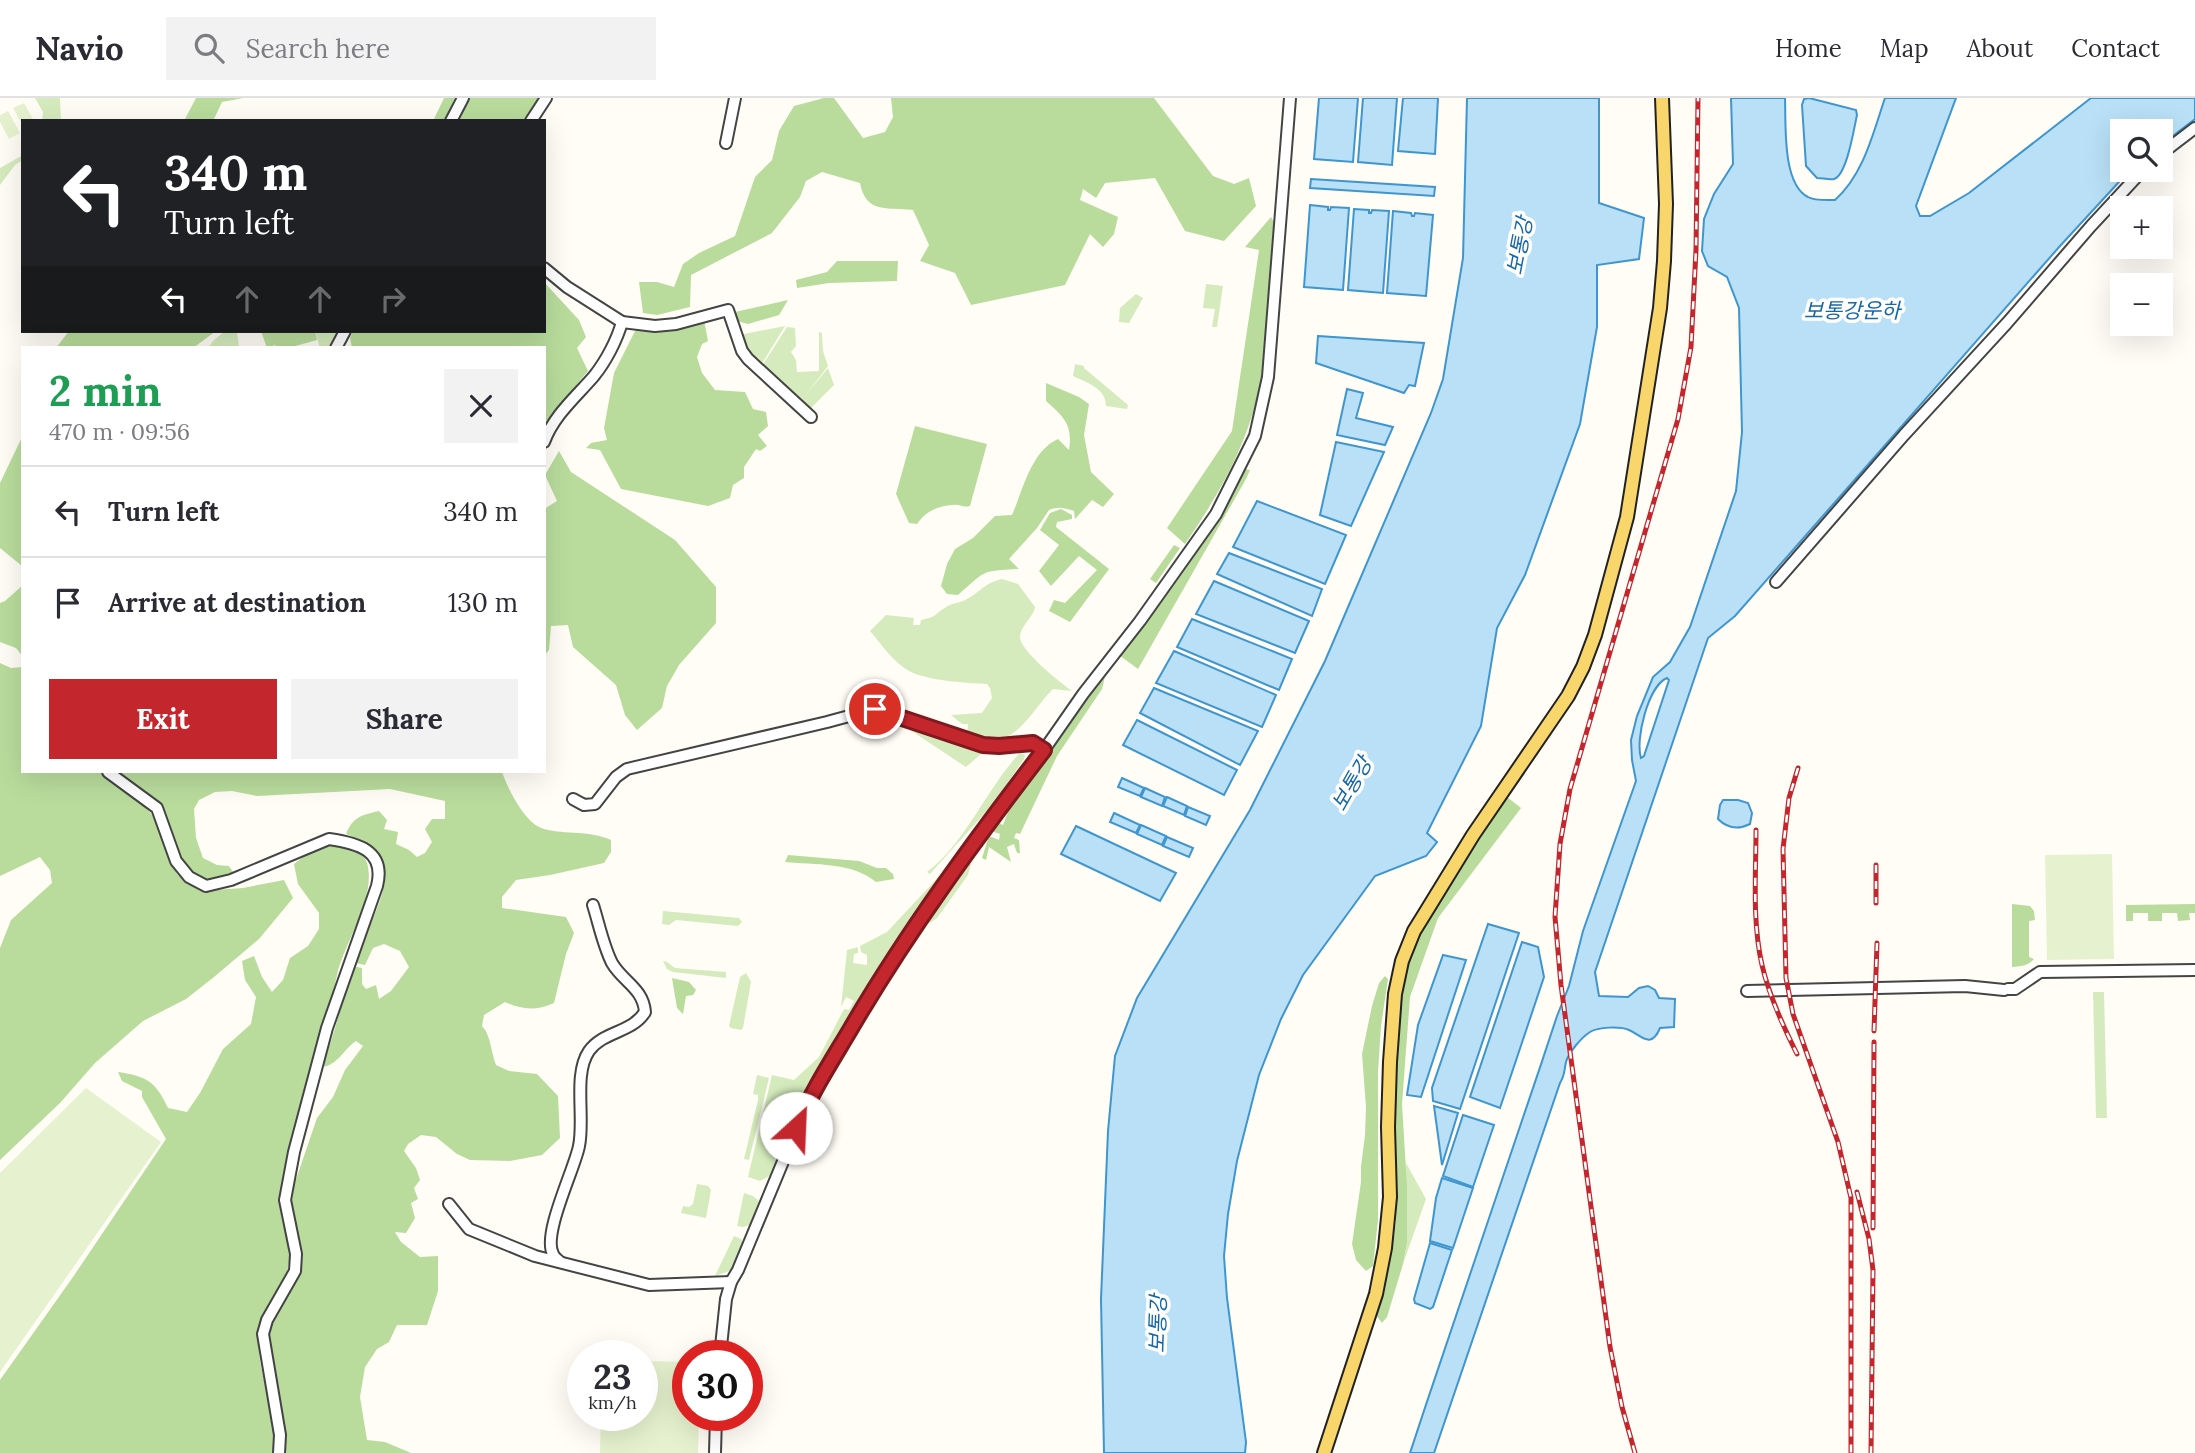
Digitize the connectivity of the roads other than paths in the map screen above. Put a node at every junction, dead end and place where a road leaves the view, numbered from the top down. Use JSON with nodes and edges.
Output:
{"nodes":[{"id":1,"x":463,"y":98,"type":"edge"},
{"id":2,"x":547,"y":98,"type":"edge"},
{"id":3,"x":735,"y":98,"type":"edge"},
{"id":4,"x":1290,"y":98,"type":"edge"},
{"id":5,"x":1662,"y":98,"type":"edge"},
{"id":6,"x":453,"y":119,"type":"edge"},
{"id":7,"x":532,"y":119,"type":"edge"},
{"id":8,"x":2195,"y":128,"type":"edge"},
{"id":9,"x":726,"y":143,"type":"dead end"},
{"id":10,"x":2173,"y":145,"type":"edge"},
{"id":11,"x":2132,"y":182,"type":"edge"},
{"id":12,"x":546,"y":269,"type":"edge"},
{"id":13,"x":622,"y":322,"type":"junction"},
{"id":14,"x":811,"y":417,"type":"dead end"},
{"id":15,"x":546,"y":436,"type":"edge"},
{"id":16,"x":1776,"y":582,"type":"dead end"},
{"id":17,"x":1044,"y":750,"type":"junction"},
{"id":18,"x":109,"y":773,"type":"edge"},
{"id":19,"x":573,"y":799,"type":"dead end"},
{"id":20,"x":593,"y":905,"type":"dead end"},
{"id":21,"x":2195,"y":970,"type":"edge"},
{"id":22,"x":1747,"y":990,"type":"dead end"},
{"id":23,"x":449,"y":1204,"type":"dead end"},
{"id":24,"x":560,"y":1262,"type":"junction"},
{"id":25,"x":731,"y":1282,"type":"junction"},
{"id":26,"x":722,"y":1340,"type":"edge"},
{"id":27,"x":716,"y":1431,"type":"edge"},
{"id":28,"x":279,"y":1453,"type":"edge"},
{"id":29,"x":715,"y":1453,"type":"edge"},
{"id":30,"x":1324,"y":1453,"type":"edge"}],
"edges":[{"from":1,"to":6,"type":"street"},
{"from":2,"to":7,"type":"street"},
{"from":3,"to":9,"type":"street"},
{"from":4,"to":17,"type":"street"},
{"from":5,"to":30,"type":"main road"},
{"from":8,"to":10,"type":"street"},
{"from":11,"to":16,"type":"street"},
{"from":12,"to":13,"type":"street"},
{"from":13,"to":14,"type":"street"},
{"from":13,"to":15,"type":"street"},
{"from":17,"to":19,"type":"street"},
{"from":17,"to":25,"type":"street"},
{"from":18,"to":28,"type":"street"},
{"from":20,"to":24,"type":"street"},
{"from":21,"to":22,"type":"street"},
{"from":23,"to":24,"type":"street"},
{"from":24,"to":25,"type":"street"},
{"from":25,"to":26,"type":"street"},
{"from":27,"to":29,"type":"street"}]}
